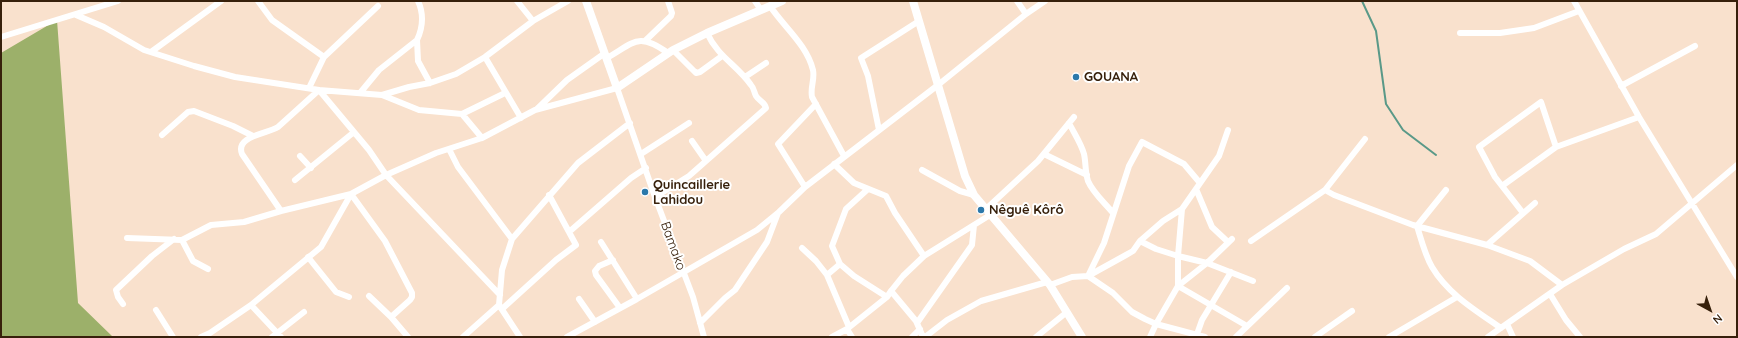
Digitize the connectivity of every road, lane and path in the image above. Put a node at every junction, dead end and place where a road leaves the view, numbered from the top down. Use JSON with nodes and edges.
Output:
{"nodes":[{"id":1,"x":118,"y":1,"type":"edge"},
{"id":2,"x":221,"y":1,"type":"edge"},
{"id":3,"x":258,"y":1,"type":"edge"},
{"id":4,"x":418,"y":1,"type":"edge"},
{"id":5,"x":517,"y":1,"type":"edge"},
{"id":6,"x":568,"y":1,"type":"edge"},
{"id":7,"x":586,"y":1,"type":"edge"},
{"id":8,"x":668,"y":1,"type":"edge"},
{"id":9,"x":755,"y":1,"type":"edge"},
{"id":10,"x":782,"y":1,"type":"edge"},
{"id":11,"x":913,"y":1,"type":"edge"},
{"id":12,"x":1017,"y":1,"type":"edge"},
{"id":13,"x":1045,"y":1,"type":"edge"},
{"id":14,"x":1574,"y":1,"type":"edge"},
{"id":15,"x":378,"y":6,"type":"dead end"},
{"id":16,"x":770,"y":6,"type":"junction"},
{"id":17,"x":761,"y":10,"type":"junction"},
{"id":18,"x":1579,"y":11,"type":"junction"},
{"id":19,"x":1026,"y":14,"type":"junction"},
{"id":20,"x":76,"y":15,"type":"junction"},
{"id":21,"x":533,"y":21,"type":"junction"},
{"id":22,"x":919,"y":21,"type":"junction"},
{"id":23,"x":1460,"y":32,"type":"dead end"},
{"id":24,"x":708,"y":33,"type":"junction"},
{"id":25,"x":1,"y":37,"type":"edge"},
{"id":26,"x":417,"y":40,"type":"junction"},
{"id":27,"x":645,"y":41,"type":"junction"},
{"id":28,"x":1695,"y":46,"type":"dead end"},
{"id":29,"x":151,"y":52,"type":"junction"},
{"id":30,"x":671,"y":52,"type":"junction"},
{"id":31,"x":606,"y":56,"type":"junction"},
{"id":32,"x":722,"y":56,"type":"junction"},
{"id":33,"x":485,"y":57,"type":"junction"},
{"id":34,"x":324,"y":58,"type":"junction"},
{"id":35,"x":766,"y":63,"type":"dead end"},
{"id":36,"x":745,"y":77,"type":"junction"},
{"id":37,"x":430,"y":83,"type":"junction"},
{"id":38,"x":938,"y":85,"type":"junction"},
{"id":39,"x":1621,"y":86,"type":"junction"},
{"id":40,"x":309,"y":88,"type":"junction"},
{"id":41,"x":617,"y":88,"type":"junction"},
{"id":42,"x":319,"y":90,"type":"junction"},
{"id":43,"x":360,"y":93,"type":"junction"},
{"id":44,"x":505,"y":93,"type":"junction"},
{"id":45,"x":382,"y":95,"type":"junction"},
{"id":46,"x":816,"y":104,"type":"junction"},
{"id":47,"x":535,"y":110,"type":"junction"},
{"id":48,"x":462,"y":114,"type":"junction"},
{"id":49,"x":1074,"y":117,"type":"dead end"},
{"id":50,"x":1638,"y":117,"type":"junction"},
{"id":51,"x":521,"y":118,"type":"junction"},
{"id":52,"x":630,"y":123,"type":"junction"},
{"id":53,"x":689,"y":123,"type":"dead end"},
{"id":54,"x":1069,"y":123,"type":"junction"},
{"id":55,"x":879,"y":130,"type":"junction"},
{"id":56,"x":1228,"y":130,"type":"dead end"},
{"id":57,"x":354,"y":132,"type":"junction"},
{"id":58,"x":162,"y":135,"type":"dead end"},
{"id":59,"x":253,"y":136,"type":"junction"},
{"id":60,"x":482,"y":138,"type":"junction"},
{"id":61,"x":1365,"y":139,"type":"dead end"},
{"id":62,"x":692,"y":141,"type":"dead end"},
{"id":63,"x":1556,"y":147,"type":"junction"},
{"id":64,"x":449,"y":149,"type":"junction"},
{"id":65,"x":641,"y":154,"type":"junction"},
{"id":66,"x":1044,"y":154,"type":"junction"},
{"id":67,"x":300,"y":156,"type":"dead end"},
{"id":68,"x":844,"y":156,"type":"junction"},
{"id":69,"x":706,"y":161,"type":"junction"},
{"id":70,"x":834,"y":164,"type":"junction"},
{"id":71,"x":1737,"y":165,"type":"edge"},
{"id":72,"x":311,"y":168,"type":"junction"},
{"id":73,"x":646,"y":168,"type":"junction"},
{"id":74,"x":922,"y":170,"type":"dead end"},
{"id":75,"x":386,"y":174,"type":"junction"},
{"id":76,"x":1087,"y":175,"type":"junction"},
{"id":77,"x":295,"y":180,"type":"dead end"},
{"id":78,"x":1200,"y":183,"type":"junction"},
{"id":79,"x":1502,"y":186,"type":"junction"},
{"id":80,"x":805,"y":187,"type":"junction"},
{"id":81,"x":868,"y":189,"type":"junction"},
{"id":82,"x":1196,"y":189,"type":"junction"},
{"id":83,"x":1326,"y":190,"type":"junction"},
{"id":84,"x":1446,"y":190,"type":"dead end"},
{"id":85,"x":351,"y":194,"type":"junction"},
{"id":86,"x":549,"y":195,"type":"junction"},
{"id":87,"x":974,"y":195,"type":"junction"},
{"id":88,"x":655,"y":197,"type":"junction"},
{"id":89,"x":1535,"y":203,"type":"dead end"},
{"id":90,"x":1691,"y":204,"type":"junction"},
{"id":91,"x":1182,"y":209,"type":"junction"},
{"id":92,"x":281,"y":210,"type":"junction"},
{"id":93,"x":779,"y":212,"type":"junction"},
{"id":94,"x":988,"y":212,"type":"junction"},
{"id":95,"x":1113,"y":213,"type":"junction"},
{"id":96,"x":1523,"y":213,"type":"junction"},
{"id":97,"x":974,"y":225,"type":"junction"},
{"id":98,"x":1417,"y":226,"type":"junction"},
{"id":99,"x":569,"y":232,"type":"junction"},
{"id":100,"x":128,"y":238,"type":"dead end"},
{"id":101,"x":174,"y":239,"type":"junction"},
{"id":102,"x":512,"y":239,"type":"junction"},
{"id":103,"x":182,"y":240,"type":"junction"},
{"id":104,"x":1140,"y":241,"type":"junction"},
{"id":105,"x":1251,"y":241,"type":"dead end"},
{"id":106,"x":601,"y":242,"type":"dead end"},
{"id":107,"x":1487,"y":245,"type":"junction"},
{"id":108,"x":802,"y":248,"type":"dead end"},
{"id":109,"x":924,"y":256,"type":"junction"},
{"id":110,"x":1178,"y":256,"type":"junction"},
{"id":111,"x":308,"y":257,"type":"junction"},
{"id":112,"x":614,"y":260,"type":"junction"},
{"id":113,"x":1207,"y":263,"type":"junction"},
{"id":114,"x":840,"y":264,"type":"junction"},
{"id":115,"x":208,"y":269,"type":"dead end"},
{"id":116,"x":1231,"y":272,"type":"junction"},
{"id":117,"x":683,"y":273,"type":"junction"},
{"id":118,"x":827,"y":275,"type":"junction"},
{"id":119,"x":1088,"y":276,"type":"junction"},
{"id":120,"x":1737,"y":276,"type":"edge"},
{"id":121,"x":1253,"y":281,"type":"dead end"},
{"id":122,"x":1049,"y":283,"type":"junction"},
{"id":123,"x":1562,"y":285,"type":"junction"},
{"id":124,"x":1178,"y":286,"type":"junction"},
{"id":125,"x":1287,"y":288,"type":"dead end"},
{"id":126,"x":891,"y":291,"type":"junction"},
{"id":127,"x":1550,"y":294,"type":"junction"},
{"id":128,"x":500,"y":295,"type":"junction"},
{"id":129,"x":369,"y":296,"type":"dead end"},
{"id":130,"x":349,"y":297,"type":"dead end"},
{"id":131,"x":887,"y":297,"type":"junction"},
{"id":132,"x":1458,"y":297,"type":"junction"},
{"id":133,"x":579,"y":299,"type":"dead end"},
{"id":134,"x":637,"y":299,"type":"junction"},
{"id":135,"x":123,"y":304,"type":"dead end"},
{"id":136,"x":251,"y":305,"type":"junction"},
{"id":137,"x":1211,"y":305,"type":"junction"},
{"id":138,"x":500,"y":307,"type":"junction"},
{"id":139,"x":620,"y":308,"type":"junction"},
{"id":140,"x":156,"y":310,"type":"dead end"},
{"id":141,"x":1352,"y":311,"type":"dead end"},
{"id":142,"x":304,"y":312,"type":"dead end"},
{"id":143,"x":1067,"y":312,"type":"junction"},
{"id":144,"x":392,"y":317,"type":"junction"},
{"id":145,"x":595,"y":322,"type":"junction"},
{"id":146,"x":700,"y":323,"type":"junction"},
{"id":147,"x":1156,"y":324,"type":"junction"},
{"id":148,"x":1506,"y":324,"type":"junction"},
{"id":149,"x":918,"y":326,"type":"junction"},
{"id":150,"x":1247,"y":326,"type":"junction"},
{"id":151,"x":848,"y":328,"type":"junction"},
{"id":152,"x":1500,"y":328,"type":"junction"},
{"id":153,"x":277,"y":336,"type":"edge"},
{"id":154,"x":1196,"y":336,"type":"edge"},
{"id":155,"x":173,"y":337,"type":"edge"},
{"id":156,"x":201,"y":337,"type":"edge"},
{"id":157,"x":408,"y":337,"type":"edge"},
{"id":158,"x":464,"y":337,"type":"edge"},
{"id":159,"x":520,"y":337,"type":"edge"},
{"id":160,"x":567,"y":337,"type":"edge"},
{"id":161,"x":704,"y":337,"type":"edge"},
{"id":162,"x":832,"y":337,"type":"edge"},
{"id":163,"x":852,"y":337,"type":"edge"},
{"id":164,"x":912,"y":337,"type":"edge"},
{"id":165,"x":924,"y":337,"type":"edge"},
{"id":166,"x":1036,"y":337,"type":"edge"},
{"id":167,"x":1082,"y":337,"type":"edge"},
{"id":168,"x":1150,"y":337,"type":"edge"},
{"id":169,"x":1205,"y":337,"type":"edge"},
{"id":170,"x":1236,"y":337,"type":"edge"},
{"id":171,"x":1314,"y":337,"type":"edge"},
{"id":172,"x":1389,"y":337,"type":"edge"},
{"id":173,"x":1488,"y":337,"type":"edge"},
{"id":174,"x":1513,"y":337,"type":"edge"},
{"id":175,"x":1580,"y":337,"type":"edge"}],
"edges":[{"from":1,"to":20,"type":"street"},
{"from":2,"to":29,"type":"street"},
{"from":3,"to":34,"type":"street"},
{"from":4,"to":26,"type":"street"},
{"from":5,"to":21,"type":"street"},
{"from":6,"to":21,"type":"street"},
{"from":7,"to":31,"type":"street"},
{"from":8,"to":27,"type":"street"},
{"from":9,"to":17,"type":"street"},
{"from":10,"to":16,"type":"street"},
{"from":11,"to":22,"type":"street"},
{"from":12,"to":19,"type":"street"},
{"from":13,"to":19,"type":"street"},
{"from":14,"to":18,"type":"street"},
{"from":15,"to":34,"type":"street"},
{"from":16,"to":17,"type":"street"},
{"from":16,"to":46,"type":"street"},
{"from":17,"to":24,"type":"street"},
{"from":18,"to":23,"type":"street"},
{"from":18,"to":39,"type":"street"},
{"from":19,"to":38,"type":"street"},
{"from":20,"to":25,"type":"street"},
{"from":20,"to":29,"type":"street"},
{"from":21,"to":33,"type":"street"},
{"from":22,"to":38,"type":"street"},
{"from":22,"to":55,"type":"street"},
{"from":24,"to":30,"type":"street"},
{"from":24,"to":32,"type":"street"},
{"from":26,"to":37,"type":"street"},
{"from":26,"to":43,"type":"street"},
{"from":27,"to":30,"type":"street"},
{"from":27,"to":31,"type":"street"},
{"from":28,"to":39,"type":"street"},
{"from":29,"to":40,"type":"street"},
{"from":30,"to":32,"type":"street"},
{"from":30,"to":41,"type":"street"},
{"from":31,"to":41,"type":"street"},
{"from":31,"to":47,"type":"street"},
{"from":32,"to":36,"type":"street"},
{"from":33,"to":37,"type":"street"},
{"from":33,"to":44,"type":"street"},
{"from":34,"to":40,"type":"street"},
{"from":35,"to":36,"type":"street"},
{"from":36,"to":69,"type":"street"},
{"from":37,"to":45,"type":"street"},
{"from":38,"to":55,"type":"street"},
{"from":38,"to":87,"type":"street"},
{"from":39,"to":50,"type":"street"},
{"from":40,"to":42,"type":"street"},
{"from":41,"to":47,"type":"street"},
{"from":41,"to":52,"type":"street","name":"Bamako"},
{"from":42,"to":43,"type":"street"},
{"from":42,"to":57,"type":"street"},
{"from":42,"to":59,"type":"street"},
{"from":43,"to":45,"type":"street"},
{"from":44,"to":48,"type":"street"},
{"from":44,"to":51,"type":"street"},
{"from":45,"to":48,"type":"street"},
{"from":46,"to":68,"type":"street"},
{"from":46,"to":80,"type":"street"},
{"from":47,"to":51,"type":"street"},
{"from":48,"to":60,"type":"street"},
{"from":49,"to":54,"type":"street"},
{"from":50,"to":63,"type":"street"},
{"from":50,"to":90,"type":"street"},
{"from":51,"to":60,"type":"street"},
{"from":52,"to":65,"type":"street","name":"Bamako"},
{"from":52,"to":86,"type":"street"},
{"from":53,"to":65,"type":"street"},
{"from":54,"to":66,"type":"street"},
{"from":54,"to":76,"type":"street"},
{"from":55,"to":68,"type":"street"},
{"from":56,"to":78,"type":"street"},
{"from":57,"to":72,"type":"street"},
{"from":57,"to":75,"type":"street"},
{"from":58,"to":59,"type":"street"},
{"from":59,"to":92,"type":"street"},
{"from":60,"to":64,"type":"street"},
{"from":61,"to":83,"type":"street"},
{"from":62,"to":69,"type":"street"},
{"from":63,"to":79,"type":"street"},
{"from":63,"to":79,"type":"street"},
{"from":64,"to":75,"type":"street"},
{"from":64,"to":102,"type":"street"},
{"from":65,"to":73,"type":"street","name":"Bamako"},
{"from":66,"to":76,"type":"street"},
{"from":66,"to":94,"type":"street"},
{"from":67,"to":72,"type":"street"},
{"from":68,"to":70,"type":"street"},
{"from":69,"to":88,"type":"street"},
{"from":70,"to":80,"type":"street"},
{"from":70,"to":81,"type":"street"},
{"from":71,"to":90,"type":"street"},
{"from":72,"to":77,"type":"street"},
{"from":73,"to":88,"type":"street","name":"Bamako"},
{"from":73,"to":99,"type":"street"},
{"from":74,"to":87,"type":"street"},
{"from":75,"to":85,"type":"street"},
{"from":75,"to":128,"type":"street"},
{"from":76,"to":95,"type":"street"},
{"from":78,"to":82,"type":"street"},
{"from":78,"to":95,"type":"street"},
{"from":79,"to":96,"type":"street"},
{"from":80,"to":93,"type":"street"},
{"from":81,"to":109,"type":"street"},
{"from":81,"to":114,"type":"street"},
{"from":82,"to":91,"type":"street"},
{"from":82,"to":113,"type":"street"},
{"from":83,"to":98,"type":"street"},
{"from":83,"to":105,"type":"street"},
{"from":84,"to":98,"type":"street"},
{"from":85,"to":92,"type":"street"},
{"from":85,"to":111,"type":"street"},
{"from":85,"to":144,"type":"street"},
{"from":86,"to":99,"type":"street"},
{"from":86,"to":102,"type":"street"},
{"from":87,"to":94,"type":"street"},
{"from":88,"to":117,"type":"street","name":"Bamako"},
{"from":89,"to":96,"type":"street"},
{"from":90,"to":120,"type":"street"},
{"from":90,"to":123,"type":"street"},
{"from":91,"to":104,"type":"street"},
{"from":91,"to":110,"type":"street"},
{"from":92,"to":103,"type":"street"},
{"from":93,"to":117,"type":"street"},
{"from":93,"to":146,"type":"street"},
{"from":94,"to":97,"type":"street"},
{"from":94,"to":122,"type":"street"},
{"from":95,"to":119,"type":"street"},
{"from":96,"to":107,"type":"street"},
{"from":97,"to":109,"type":"street"},
{"from":97,"to":149,"type":"street"},
{"from":98,"to":107,"type":"street"},
{"from":98,"to":132,"type":"street"},
{"from":99,"to":138,"type":"street"},
{"from":100,"to":101,"type":"street"},
{"from":101,"to":103,"type":"street"},
{"from":101,"to":135,"type":"street"},
{"from":102,"to":128,"type":"street"},
{"from":103,"to":115,"type":"street"},
{"from":104,"to":110,"type":"street"},
{"from":104,"to":119,"type":"street"},
{"from":106,"to":112,"type":"street"},
{"from":107,"to":123,"type":"street"},
{"from":108,"to":118,"type":"street"},
{"from":109,"to":126,"type":"street"},
{"from":110,"to":113,"type":"street"},
{"from":110,"to":124,"type":"street"},
{"from":111,"to":130,"type":"street"},
{"from":111,"to":136,"type":"street"},
{"from":112,"to":134,"type":"street"},
{"from":112,"to":139,"type":"street"},
{"from":113,"to":116,"type":"street"},
{"from":113,"to":124,"type":"street"},
{"from":114,"to":118,"type":"street"},
{"from":114,"to":131,"type":"street"},
{"from":116,"to":121,"type":"street"},
{"from":116,"to":137,"type":"street"},
{"from":117,"to":134,"type":"street"},
{"from":117,"to":146,"type":"street","name":"Bamako"},
{"from":118,"to":151,"type":"street"},
{"from":119,"to":122,"type":"street"},
{"from":119,"to":147,"type":"street"},
{"from":122,"to":143,"type":"street"},
{"from":122,"to":165,"type":"street"},
{"from":123,"to":127,"type":"street"},
{"from":124,"to":137,"type":"street"},
{"from":124,"to":147,"type":"street"},
{"from":125,"to":150,"type":"street"},
{"from":126,"to":131,"type":"street"},
{"from":126,"to":149,"type":"street"},
{"from":127,"to":148,"type":"street"},
{"from":127,"to":175,"type":"street"},
{"from":128,"to":138,"type":"street"},
{"from":129,"to":144,"type":"street"},
{"from":131,"to":151,"type":"street"},
{"from":132,"to":152,"type":"street"},
{"from":132,"to":172,"type":"street"},
{"from":133,"to":145,"type":"street"},
{"from":134,"to":139,"type":"street"},
{"from":136,"to":153,"type":"street"},
{"from":136,"to":156,"type":"street"},
{"from":137,"to":150,"type":"street"},
{"from":137,"to":154,"type":"street"},
{"from":138,"to":158,"type":"street"},
{"from":138,"to":159,"type":"street"},
{"from":139,"to":145,"type":"street"},
{"from":140,"to":155,"type":"street"},
{"from":141,"to":171,"type":"street"},
{"from":142,"to":153,"type":"street"},
{"from":143,"to":166,"type":"street"},
{"from":143,"to":167,"type":"street"},
{"from":144,"to":157,"type":"street"},
{"from":145,"to":160,"type":"street"},
{"from":146,"to":161,"type":"street","name":"Bamako"},
{"from":147,"to":154,"type":"street"},
{"from":147,"to":168,"type":"street"},
{"from":148,"to":152,"type":"street"},
{"from":148,"to":174,"type":"street"},
{"from":149,"to":164,"type":"street"},
{"from":149,"to":165,"type":"street"},
{"from":150,"to":170,"type":"street"},
{"from":151,"to":162,"type":"street"},
{"from":151,"to":163,"type":"street"},
{"from":152,"to":173,"type":"street"},
{"from":154,"to":169,"type":"street"}]}
